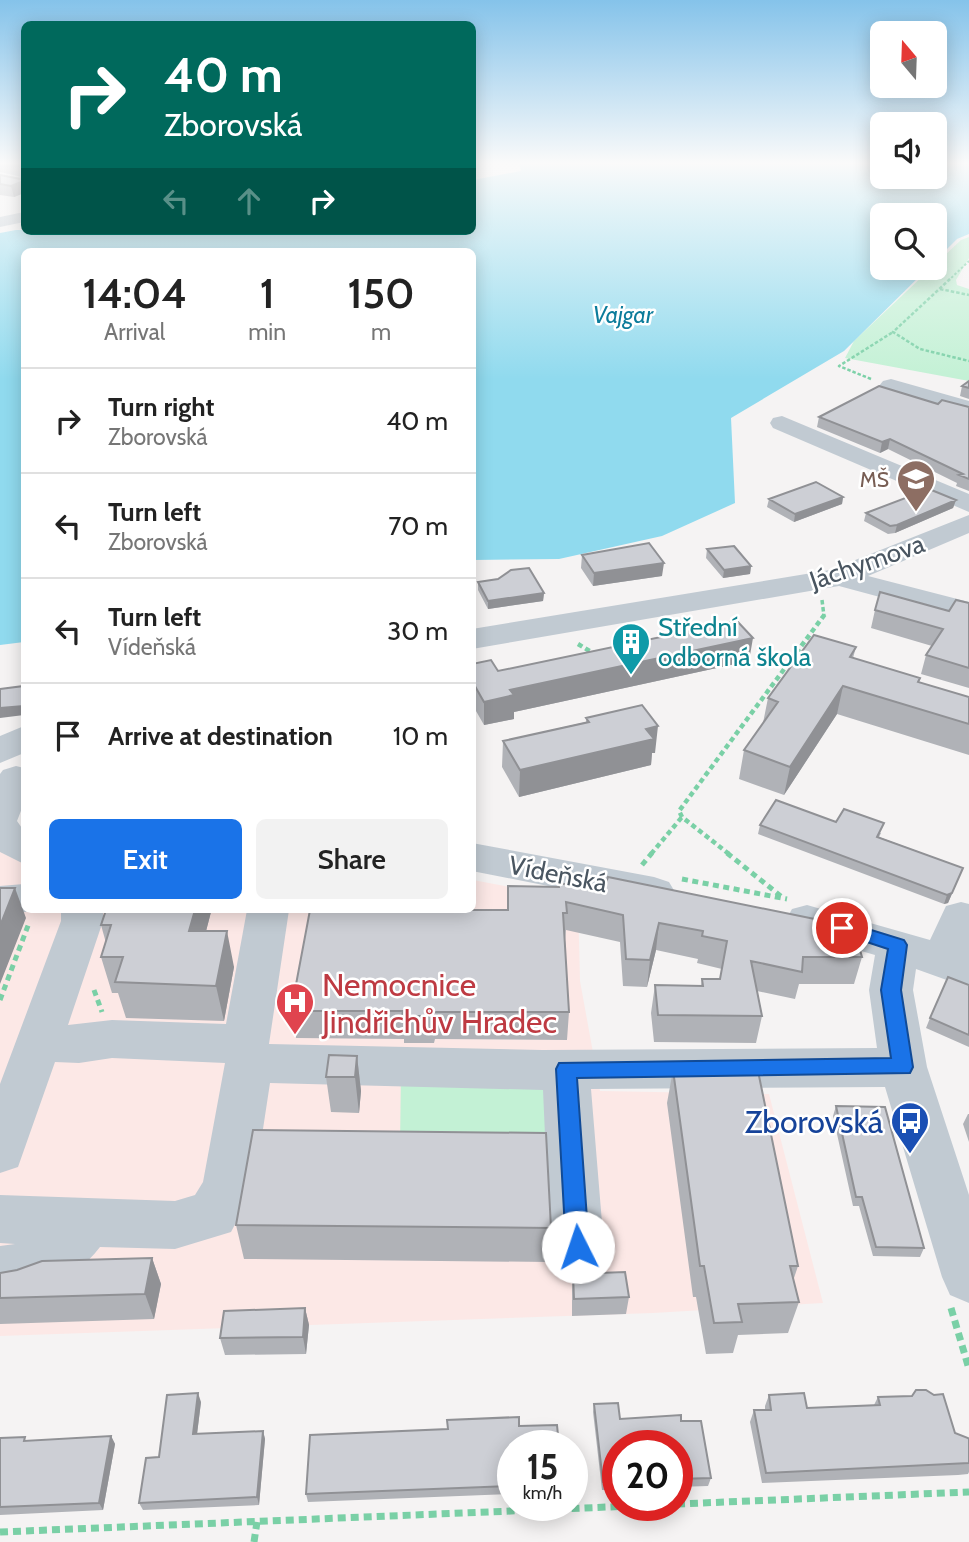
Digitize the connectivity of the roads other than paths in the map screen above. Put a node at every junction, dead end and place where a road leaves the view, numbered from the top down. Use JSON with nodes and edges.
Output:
{"nodes":[{"id":1,"x":891,"y":386,"type":"road end"},
{"id":2,"x":969,"y":409,"type":"edge"},
{"id":3,"x":782,"y":422,"type":"dead end"},
{"id":4,"x":969,"y":505,"type":"edge"},
{"id":5,"x":969,"y":523,"type":"edge"},
{"id":6,"x":969,"y":551,"type":"edge"},
{"id":7,"x":830,"y":585,"type":"junction"},
{"id":8,"x":969,"y":612,"type":"edge"},
{"id":9,"x":476,"y":638,"type":"edge"},
{"id":10,"x":10,"y":759,"type":"edge"},
{"id":11,"x":0,"y":817,"type":"edge"},
{"id":12,"x":0,"y":824,"type":"edge"},
{"id":13,"x":21,"y":850,"type":"edge"},
{"id":14,"x":21,"y":854,"type":"edge"},
{"id":15,"x":476,"y":858,"type":"edge"},
{"id":16,"x":0,"y":867,"type":"edge"},
{"id":17,"x":683,"y":888,"type":"road end"},
{"id":18,"x":766,"y":912,"type":"edge"},
{"id":19,"x":82,"y":913,"type":"edge"},
{"id":20,"x":268,"y":913,"type":"edge"},
{"id":21,"x":961,"y":917,"type":"dead end"},
{"id":22,"x":898,"y":945,"type":"junction"},
{"id":23,"x":956,"y":966,"type":"edge"},
{"id":24,"x":39,"y":1042,"type":"junction"},
{"id":25,"x":248,"y":1053,"type":"junction"},
{"id":26,"x":903,"y":1067,"type":"junction"},
{"id":27,"x":581,"y":1069,"type":"junction"},
{"id":28,"x":4,"y":1131,"type":"edge"},
{"id":29,"x":1,"y":1220,"type":"edge"},
{"id":30,"x":88,"y":1220,"type":"junction"},
{"id":31,"x":578,"y":1247,"type":"dead end"},
{"id":32,"x":1,"y":1272,"type":"edge"},
{"id":33,"x":969,"y":1277,"type":"edge"}],
"edges":[{"from":1,"to":2,"type":"street"},
{"from":3,"to":4,"type":"street"},
{"from":5,"to":7,"type":"street","name":"Jáchymova"},
{"from":6,"to":7,"type":"street"},
{"from":7,"to":8,"type":"street"},
{"from":7,"to":9,"type":"street","name":"Jáchymova"},
{"from":10,"to":11,"type":"street"},
{"from":12,"to":13,"type":"street"},
{"from":14,"to":16,"type":"street"},
{"from":15,"to":17,"type":"street","name":"Vídeňská"},
{"from":18,"to":22,"type":"street"},
{"from":19,"to":24,"type":"street"},
{"from":20,"to":25,"type":"street"},
{"from":21,"to":23,"type":"street"},
{"from":22,"to":23,"type":"street"},
{"from":22,"to":26,"type":"street"},
{"from":24,"to":25,"type":"street"},
{"from":24,"to":28,"type":"street"},
{"from":25,"to":27,"type":"street"},
{"from":25,"to":30,"type":"street"},
{"from":26,"to":27,"type":"street"},
{"from":26,"to":33,"type":"street"},
{"from":27,"to":31,"type":"street"},
{"from":29,"to":30,"type":"street"},
{"from":30,"to":32,"type":"street"}]}
